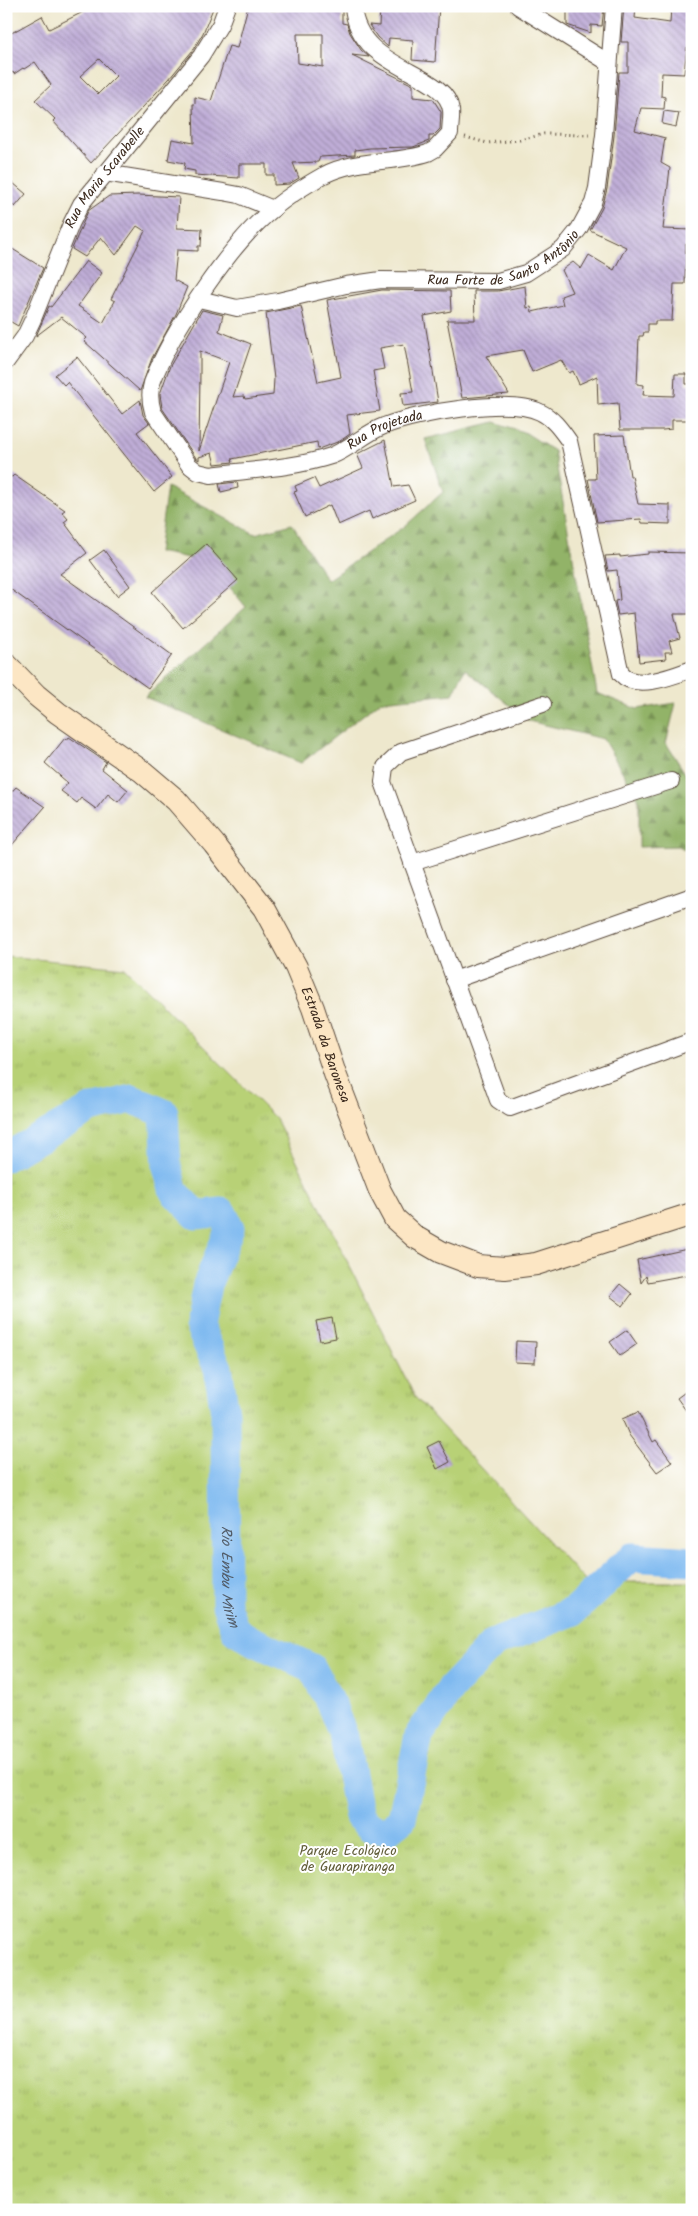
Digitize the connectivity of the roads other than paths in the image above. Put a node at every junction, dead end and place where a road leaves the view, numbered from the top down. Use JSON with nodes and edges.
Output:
{"nodes":[{"id":1,"x":227,"y":6,"type":"edge"},
{"id":2,"x":353,"y":6,"type":"edge"},
{"id":3,"x":518,"y":6,"type":"edge"},
{"id":4,"x":614,"y":6,"type":"edge"},
{"id":5,"x":609,"y":63,"type":"junction"},
{"id":6,"x":105,"y":173,"type":"junction"},
{"id":7,"x":274,"y":208,"type":"junction"},
{"id":8,"x":199,"y":299,"type":"junction"},
{"id":9,"x":6,"y":362,"type":"edge"},
{"id":10,"x":6,"y":664,"type":"edge"},
{"id":11,"x":692,"y":669,"type":"edge"},
{"id":12,"x":543,"y":704,"type":"dead end"},
{"id":13,"x":671,"y":780,"type":"dead end"},
{"id":14,"x":412,"y":862,"type":"junction"},
{"id":15,"x":692,"y":896,"type":"edge"},
{"id":16,"x":454,"y":980,"type":"junction"},
{"id":17,"x":692,"y":1040,"type":"edge"},
{"id":18,"x":692,"y":1214,"type":"edge"}],
"edges":[{"from":1,"to":6,"type":"street","name":"Rua Maria Scarabelle"},
{"from":2,"to":7,"type":"street","name":"Rua Projetada"},
{"from":3,"to":5,"type":"street"},
{"from":4,"to":5,"type":"street","name":"Rua Forte de Santo Antônio"},
{"from":5,"to":8,"type":"street","name":"Rua Forte de Santo Antônio"},
{"from":6,"to":7,"type":"street"},
{"from":6,"to":9,"type":"street","name":"Rua Maria Scarabelle"},
{"from":7,"to":8,"type":"street","name":"Rua Projetada"},
{"from":8,"to":11,"type":"street","name":"Rua Projetada"},
{"from":10,"to":18,"type":"main road","name":"Estrada da Baronesa"},
{"from":12,"to":14,"type":"street"},
{"from":13,"to":14,"type":"street"},
{"from":14,"to":16,"type":"street"},
{"from":15,"to":16,"type":"street"},
{"from":16,"to":17,"type":"street"}]}
